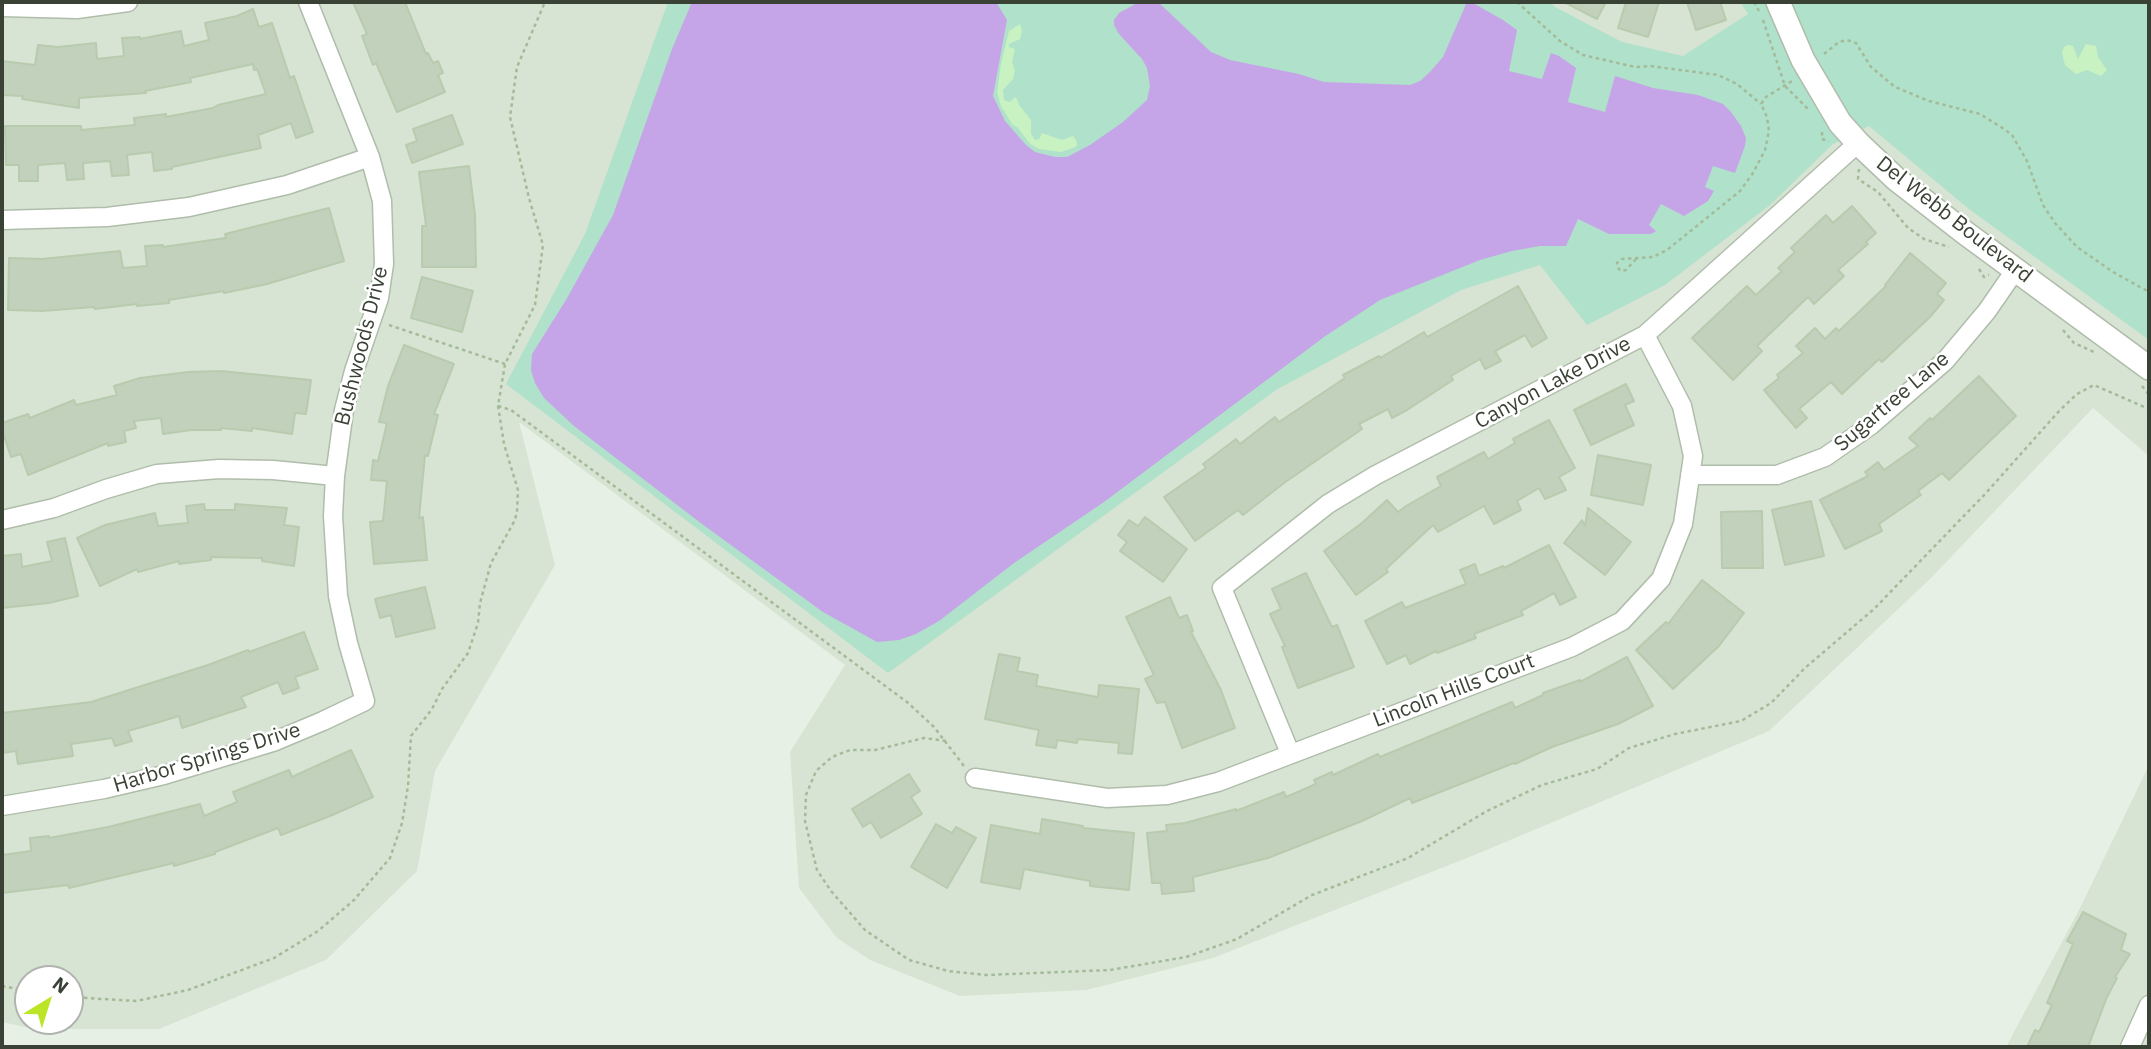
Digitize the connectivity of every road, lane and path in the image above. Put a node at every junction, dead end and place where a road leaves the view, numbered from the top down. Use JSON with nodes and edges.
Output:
{"nodes":[{"id":1,"x":128,"y":2,"type":"edge"},
{"id":2,"x":308,"y":2,"type":"edge"},
{"id":3,"x":545,"y":2,"type":"edge"},
{"id":4,"x":1517,"y":2,"type":"edge"},
{"id":5,"x":1778,"y":2,"type":"edge"},
{"id":6,"x":2,"y":7,"type":"edge"},
{"id":7,"x":1807,"y":68,"type":"junction"},
{"id":8,"x":1761,"y":104,"type":"junction"},
{"id":9,"x":1858,"y":143,"type":"junction"},
{"id":10,"x":370,"y":158,"type":"junction"},
{"id":11,"x":1858,"y":169,"type":"dead end"},
{"id":12,"x":2,"y":220,"type":"edge"},
{"id":13,"x":1954,"y":248,"type":"dead end"},
{"id":14,"x":1636,"y":259,"type":"junction"},
{"id":15,"x":1979,"y":268,"type":"dead end"},
{"id":16,"x":2006,"y":271,"type":"junction"},
{"id":17,"x":2149,"y":292,"type":"edge"},
{"id":18,"x":371,"y":319,"type":"junction"},
{"id":19,"x":1645,"y":335,"type":"junction"},
{"id":20,"x":505,"y":364,"type":"junction"},
{"id":21,"x":2149,"y":368,"type":"edge"},
{"id":22,"x":498,"y":406,"type":"junction"},
{"id":23,"x":2149,"y":409,"type":"edge"},
{"id":24,"x":1690,"y":475,"type":"junction"},
{"id":25,"x":335,"y":476,"type":"junction"},
{"id":26,"x":2,"y":520,"type":"edge"},
{"id":27,"x":365,"y":701,"type":"joint"},
{"id":28,"x":946,"y":741,"type":"junction"},
{"id":29,"x":1290,"y":753,"type":"junction"},
{"id":30,"x":975,"y":778,"type":"joint"},
{"id":31,"x":2,"y":806,"type":"edge"},
{"id":32,"x":84,"y":998,"type":"edge"},
{"id":33,"x":2149,"y":1005,"type":"edge"},
{"id":34,"x":2130,"y":1047,"type":"edge"}],
"edges":[{"from":1,"to":6,"type":"street"},
{"from":2,"to":10,"type":"street","name":"Bushwoods Drive"},
{"from":3,"to":20,"type":"path"},
{"from":4,"to":8,"type":"path"},
{"from":5,"to":7,"type":"street","name":"Del Webb Boulevard"},
{"from":7,"to":8,"type":"path"},
{"from":7,"to":9,"type":"street","name":"Del Webb Boulevard"},
{"from":7,"to":17,"type":"path"},
{"from":8,"to":14,"type":"path"},
{"from":9,"to":16,"type":"street","name":"Del Webb Boulevard"},
{"from":9,"to":19,"type":"street","name":"Canyon Lake Drive"},
{"from":10,"to":12,"type":"street"},
{"from":10,"to":18,"type":"street","name":"Bushwoods Drive"},
{"from":11,"to":13,"type":"path"},
{"from":14,"to":14,"type":"path"},
{"from":15,"to":16,"type":"path"},
{"from":16,"to":21,"type":"street","name":"Del Webb Boulevard"},
{"from":16,"to":24,"type":"street","name":"Sugartree Lane"},
{"from":18,"to":20,"type":"path"},
{"from":18,"to":25,"type":"street","name":"Bushwoods Drive"},
{"from":19,"to":24,"type":"street","name":"Lincoln Hills Court"},
{"from":19,"to":29,"type":"street","name":"Canyon Lake Drive"},
{"from":20,"to":22,"type":"path"},
{"from":22,"to":28,"type":"path"},
{"from":22,"to":32,"type":"path"},
{"from":23,"to":28,"type":"path"},
{"from":24,"to":29,"type":"street","name":"Lincoln Hills Court"},
{"from":25,"to":26,"type":"street"},
{"from":25,"to":27,"type":"street","name":"Bushwoods Drive"},
{"from":27,"to":31,"type":"street","name":"Harbor Springs Drive"},
{"from":28,"to":30,"type":"path"},
{"from":29,"to":30,"type":"street","name":"Lincoln Hills Court"},
{"from":33,"to":34,"type":"street"}]}
